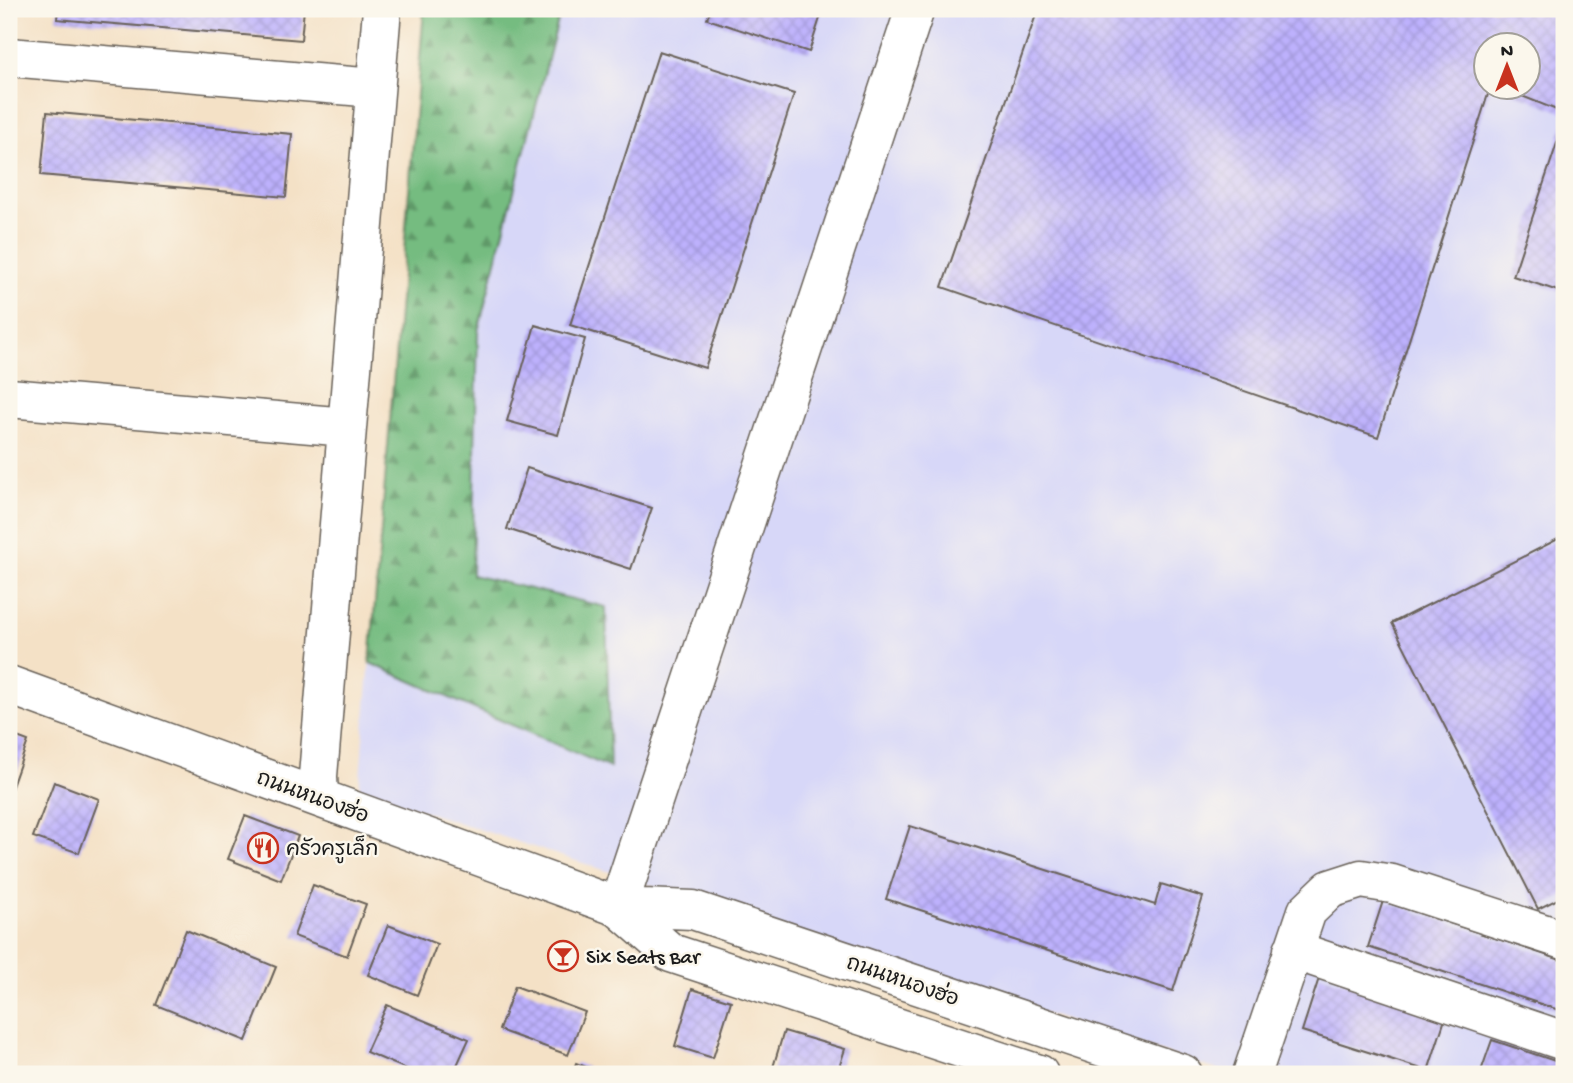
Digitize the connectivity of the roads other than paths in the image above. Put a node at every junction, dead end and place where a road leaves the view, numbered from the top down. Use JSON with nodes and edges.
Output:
{"nodes":[{"id":1,"x":382,"y":9,"type":"edge"},
{"id":2,"x":915,"y":9,"type":"edge"},
{"id":3,"x":9,"y":57,"type":"edge"},
{"id":4,"x":375,"y":88,"type":"junction"},
{"id":5,"x":9,"y":398,"type":"edge"},
{"id":6,"x":347,"y":427,"type":"junction"},
{"id":7,"x":9,"y":685,"type":"edge"},
{"id":8,"x":319,"y":798,"type":"junction"},
{"id":9,"x":618,"y":908,"type":"junction"},
{"id":10,"x":1562,"y":937,"type":"edge"},
{"id":11,"x":1293,"y":950,"type":"junction"},
{"id":12,"x":1564,"y":1041,"type":"edge"},
{"id":13,"x":1039,"y":1074,"type":"edge"},
{"id":14,"x":1183,"y":1074,"type":"edge"},
{"id":15,"x":1252,"y":1074,"type":"edge"}],
"edges":[{"from":1,"to":4,"type":"street"},
{"from":2,"to":9,"type":"street"},
{"from":3,"to":4,"type":"street"},
{"from":4,"to":6,"type":"street"},
{"from":5,"to":6,"type":"street"},
{"from":6,"to":8,"type":"street"},
{"from":7,"to":8,"type":"street","name":"ถนนหนองฮ่อ"},
{"from":8,"to":9,"type":"street","name":"ถนนหนองฮ่อ"},
{"from":9,"to":13,"type":"street","name":"ถนนหนองฮ่อ"},
{"from":9,"to":14,"type":"street","name":"ถนนหนองฮ่อ"},
{"from":10,"to":11,"type":"street"},
{"from":11,"to":12,"type":"street"},
{"from":11,"to":15,"type":"street"}]}
